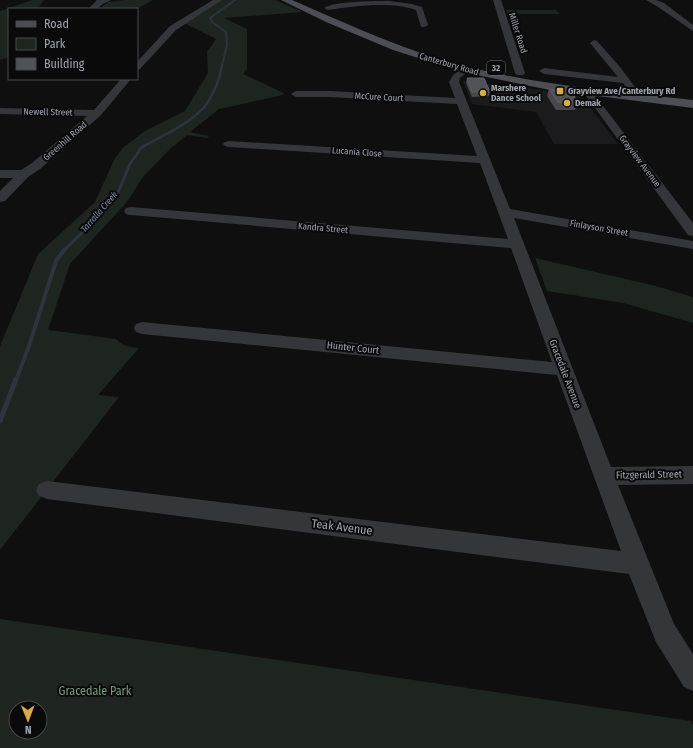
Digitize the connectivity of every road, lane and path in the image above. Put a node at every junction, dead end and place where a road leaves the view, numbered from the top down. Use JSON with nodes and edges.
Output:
{"nodes":[{"id":1,"x":107,"y":0,"type":"edge"},
{"id":2,"x":285,"y":0,"type":"edge"},
{"id":3,"x":309,"y":0,"type":"edge"},
{"id":4,"x":497,"y":0,"type":"edge"},
{"id":5,"x":650,"y":0,"type":"edge"},
{"id":6,"x":201,"y":1,"type":"edge"},
{"id":7,"x":216,"y":1,"type":"edge"},
{"id":8,"x":93,"y":8,"type":"edge"},
{"id":9,"x":328,"y":8,"type":"junction"},
{"id":10,"x":313,"y":12,"type":"junction"},
{"id":11,"x":680,"y":19,"type":"junction"},
{"id":12,"x":693,"y":20,"type":"edge"},
{"id":13,"x":424,"y":26,"type":"dead end"},
{"id":14,"x":693,"y":29,"type":"edge"},
{"id":15,"x":594,"y":43,"type":"dead end"},
{"id":16,"x":138,"y":66,"type":"edge"},
{"id":17,"x":465,"y":70,"type":"junction"},
{"id":18,"x":544,"y":71,"type":"dead end"},
{"id":19,"x":520,"y":73,"type":"junction"},
{"id":20,"x":125,"y":80,"type":"edge"},
{"id":21,"x":628,"y":84,"type":"junction"},
{"id":22,"x":584,"y":86,"type":"junction"},
{"id":23,"x":296,"y":94,"type":"dead end"},
{"id":24,"x":693,"y":95,"type":"edge"},
{"id":25,"x":462,"y":102,"type":"junction"},
{"id":26,"x":693,"y":104,"type":"edge"},
{"id":27,"x":0,"y":111,"type":"edge"},
{"id":28,"x":97,"y":113,"type":"junction"},
{"id":29,"x":229,"y":144,"type":"dead end"},
{"id":30,"x":485,"y":160,"type":"junction"},
{"id":31,"x":0,"y":174,"type":"edge"},
{"id":32,"x":24,"y":174,"type":"junction"},
{"id":33,"x":0,"y":198,"type":"edge"},
{"id":34,"x":131,"y":211,"type":"dead end"},
{"id":35,"x":505,"y":212,"type":"junction"},
{"id":36,"x":693,"y":232,"type":"edge"},
{"id":37,"x":516,"y":244,"type":"junction"},
{"id":38,"x":693,"y":245,"type":"edge"},
{"id":39,"x":142,"y":328,"type":"dead end"},
{"id":40,"x":563,"y":369,"type":"junction"},
{"id":41,"x":693,"y":475,"type":"edge"},
{"id":42,"x":604,"y":476,"type":"junction"},
{"id":43,"x":47,"y":490,"type":"dead end"},
{"id":44,"x":637,"y":564,"type":"junction"},
{"id":45,"x":693,"y":678,"type":"edge"}],
"edges":[{"from":1,"to":8,"type":"street"},
{"from":2,"to":10,"type":"main road","name":"Canterbury Road","number":"32"},
{"from":3,"to":9,"type":"main road","name":"Canterbury Road","number":"32"},
{"from":4,"to":19,"type":"street","name":"Miller Road"},
{"from":5,"to":11,"type":"street"},
{"from":6,"to":7,"type":"street"},
{"from":7,"to":16,"type":"street"},
{"from":9,"to":10,"type":"main road"},
{"from":9,"to":13,"type":"street"},
{"from":9,"to":19,"type":"main road","name":"Canterbury Road","number":"32"},
{"from":10,"to":17,"type":"main road","name":"Canterbury Road","number":"32"},
{"from":11,"to":12,"type":"street"},
{"from":11,"to":14,"type":"street"},
{"from":15,"to":21,"type":"street"},
{"from":17,"to":22,"type":"main road","name":"Canterbury Road","number":"32"},
{"from":17,"to":25,"type":"street","name":"Gracedale Avenue"},
{"from":18,"to":21,"type":"street"},
{"from":19,"to":22,"type":"main road","name":"Canterbury Road","number":"32"},
{"from":20,"to":28,"type":"street","name":"Greenhill Road"},
{"from":21,"to":22,"type":"main road","name":"Canterbury Road","number":"32"},
{"from":21,"to":24,"type":"main road","name":"Canterbury Road","number":"32"},
{"from":22,"to":26,"type":"main road","name":"Canterbury Road","number":"32"},
{"from":22,"to":36,"type":"street","name":"Grayview Avenue"},
{"from":23,"to":25,"type":"street","name":"McCure Court"},
{"from":25,"to":30,"type":"street","name":"Gracedale Avenue"},
{"from":27,"to":28,"type":"street","name":"Newell Street"},
{"from":28,"to":32,"type":"street","name":"Greenhill Road"},
{"from":29,"to":30,"type":"street","name":"Lucania Close"},
{"from":30,"to":35,"type":"street","name":"Gracedale Avenue"},
{"from":31,"to":32,"type":"street"},
{"from":32,"to":33,"type":"street","name":"Greenhill Road"},
{"from":34,"to":37,"type":"street","name":"Kandra Street"},
{"from":35,"to":37,"type":"street","name":"Gracedale Avenue"},
{"from":35,"to":38,"type":"street","name":"Finlayson Street"},
{"from":37,"to":40,"type":"street","name":"Gracedale Avenue"},
{"from":39,"to":40,"type":"street","name":"Hunter Court"},
{"from":40,"to":42,"type":"street","name":"Gracedale Avenue"},
{"from":41,"to":42,"type":"street","name":"Fitzgerald Street"},
{"from":42,"to":44,"type":"street","name":"Gracedale Avenue"},
{"from":43,"to":44,"type":"street","name":"Teak Avenue"},
{"from":44,"to":45,"type":"street","name":"Gracedale Avenue"}]}
